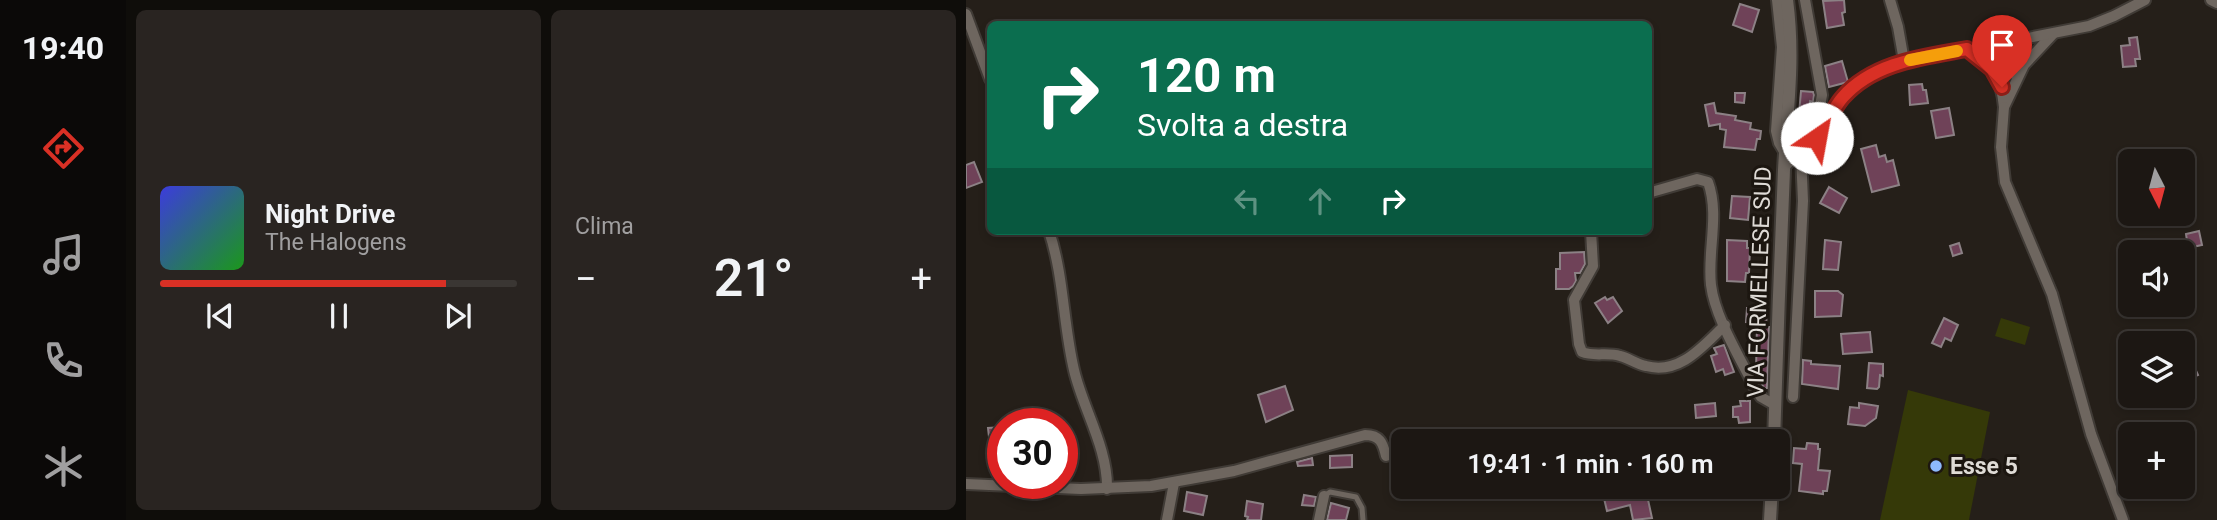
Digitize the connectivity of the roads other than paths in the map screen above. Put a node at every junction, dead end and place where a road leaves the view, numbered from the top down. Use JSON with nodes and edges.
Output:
{"nodes":[{"id":1,"x":1777,"y":0,"type":"edge"},
{"id":2,"x":1787,"y":0,"type":"edge"},
{"id":3,"x":1805,"y":0,"type":"edge"},
{"id":4,"x":1890,"y":0,"type":"edge"},
{"id":5,"x":2145,"y":0,"type":"edge"},
{"id":6,"x":2211,"y":0,"type":"edge"},
{"id":7,"x":2217,"y":3,"type":"edge"},
{"id":8,"x":966,"y":14,"type":"edge"},
{"id":9,"x":2054,"y":33,"type":"junction"},
{"id":10,"x":2010,"y":41,"type":"junction"},
{"id":11,"x":1967,"y":49,"type":"junction"},
{"id":12,"x":1904,"y":61,"type":"junction"},
{"id":13,"x":987,"y":71,"type":"edge"},
{"id":14,"x":2007,"y":86,"type":"junction"},
{"id":15,"x":1813,"y":142,"type":"junction"},
{"id":16,"x":1801,"y":153,"type":"junction"},
{"id":17,"x":1785,"y":160,"type":"junction"},
{"id":18,"x":1652,"y":191,"type":"edge"},
{"id":19,"x":1050,"y":235,"type":"edge"},
{"id":20,"x":1591,"y":235,"type":"edge"},
{"id":21,"x":1725,"y":325,"type":"junction"},
{"id":22,"x":1793,"y":397,"type":"dead end"},
{"id":23,"x":1775,"y":405,"type":"junction"},
{"id":24,"x":1774,"y":429,"type":"edge"},
{"id":25,"x":1386,"y":456,"type":"dead end"},
{"id":26,"x":1174,"y":483,"type":"junction"},
{"id":27,"x":966,"y":484,"type":"edge"},
{"id":28,"x":1107,"y":489,"type":"junction"},
{"id":29,"x":1324,"y":496,"type":"joint"},
{"id":30,"x":1771,"y":499,"type":"edge"},
{"id":31,"x":1167,"y":520,"type":"edge"},
{"id":32,"x":1319,"y":520,"type":"edge"},
{"id":33,"x":1363,"y":520,"type":"edge"},
{"id":34,"x":1770,"y":520,"type":"edge"},
{"id":35,"x":2123,"y":520,"type":"edge"}],
"edges":[{"from":1,"to":17,"type":"street"},
{"from":2,"to":17,"type":"street","name":"VIA FORMELLESE SUD"},
{"from":3,"to":15,"type":"street"},
{"from":4,"to":12,"type":"street"},
{"from":5,"to":9,"type":"street"},
{"from":6,"to":7,"type":"street"},
{"from":8,"to":13,"type":"street"},
{"from":9,"to":10,"type":"street"},
{"from":9,"to":14,"type":"street"},
{"from":10,"to":11,"type":"street"},
{"from":10,"to":14,"type":"street"},
{"from":11,"to":12,"type":"street"},
{"from":11,"to":14,"type":"street"},
{"from":12,"to":15,"type":"street"},
{"from":14,"to":35,"type":"street"},
{"from":15,"to":16,"type":"street"},
{"from":16,"to":17,"type":"street"},
{"from":16,"to":22,"type":"street"},
{"from":17,"to":23,"type":"street","name":"VIA FORMELLESE SUD"},
{"from":18,"to":21,"type":"street"},
{"from":19,"to":28,"type":"street"},
{"from":20,"to":21,"type":"street"},
{"from":21,"to":23,"type":"street"},
{"from":23,"to":24,"type":"street","name":"VIA FORMELLESE SUD"},
{"from":25,"to":26,"type":"street"},
{"from":26,"to":28,"type":"street"},
{"from":26,"to":31,"type":"street"},
{"from":27,"to":28,"type":"street"},
{"from":29,"to":32,"type":"street"},
{"from":29,"to":33,"type":"lane"},
{"from":30,"to":34,"type":"street"}]}
